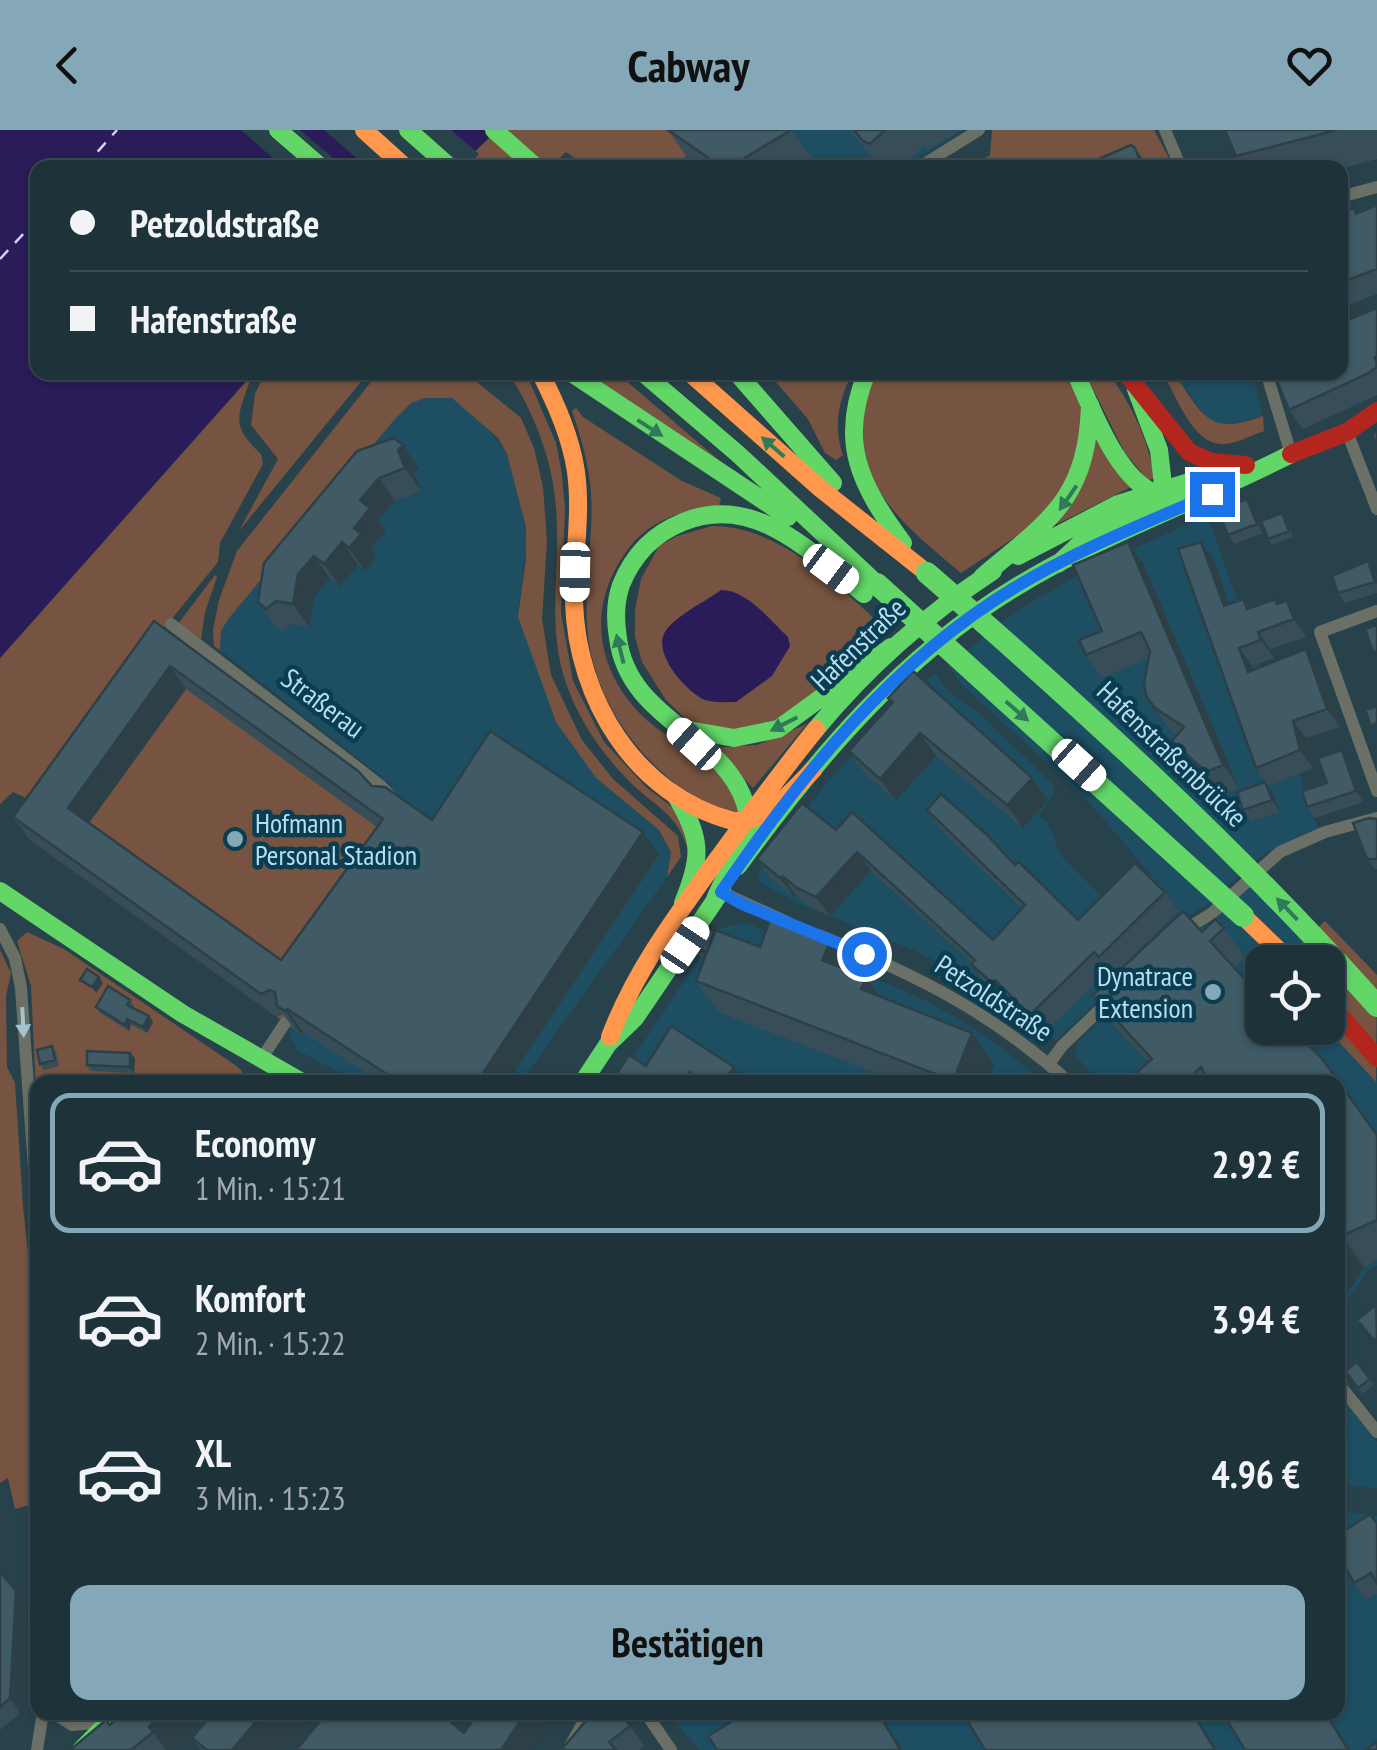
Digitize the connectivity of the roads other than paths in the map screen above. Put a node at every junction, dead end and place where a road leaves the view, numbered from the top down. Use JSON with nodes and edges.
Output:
{"nodes":[{"id":1,"x":278,"y":130,"type":"edge"},
{"id":2,"x":364,"y":130,"type":"edge"},
{"id":3,"x":408,"y":130,"type":"edge"},
{"id":4,"x":494,"y":130,"type":"edge"},
{"id":5,"x":979,"y":130,"type":"edge"},
{"id":6,"x":1165,"y":130,"type":"edge"},
{"id":7,"x":313,"y":160,"type":"edge"},
{"id":8,"x":397,"y":160,"type":"edge"},
{"id":9,"x":442,"y":160,"type":"edge"},
{"id":10,"x":528,"y":160,"type":"edge"},
{"id":11,"x":931,"y":160,"type":"edge"},
{"id":12,"x":1178,"y":160,"type":"edge"},
{"id":13,"x":1377,"y":187,"type":"edge"},
{"id":14,"x":1348,"y":195,"type":"edge"},
{"id":15,"x":544,"y":380,"type":"edge"},
{"id":16,"x":581,"y":380,"type":"edge"},
{"id":17,"x":651,"y":380,"type":"edge"},
{"id":18,"x":697,"y":380,"type":"edge"},
{"id":19,"x":743,"y":380,"type":"edge"},
{"id":20,"x":864,"y":380,"type":"edge"},
{"id":21,"x":1079,"y":380,"type":"edge"},
{"id":22,"x":1268,"y":380,"type":"edge"},
{"id":23,"x":1131,"y":381,"type":"edge"},
{"id":24,"x":1090,"y":405,"type":"junction"},
{"id":25,"x":1377,"y":412,"type":"edge"},
{"id":26,"x":1377,"y":428,"type":"edge"},
{"id":27,"x":1347,"y":432,"type":"junction"},
{"id":28,"x":1291,"y":454,"type":"junction"},
{"id":29,"x":1246,"y":465,"type":"junction"},
{"id":30,"x":1158,"y":492,"type":"junction"},
{"id":31,"x":1212,"y":494,"type":"junction"},
{"id":32,"x":1377,"y":508,"type":"edge"},
{"id":33,"x":874,"y":532,"type":"junction"},
{"id":34,"x":833,"y":546,"type":"junction"},
{"id":35,"x":917,"y":563,"type":"junction"},
{"id":36,"x":1058,"y":564,"type":"junction"},
{"id":37,"x":982,"y":577,"type":"junction"},
{"id":38,"x":871,"y":589,"type":"junction"},
{"id":39,"x":1377,"y":612,"type":"edge"},
{"id":40,"x":171,"y":624,"type":"dead end"},
{"id":41,"x":891,"y":647,"type":"junction"},
{"id":42,"x":675,"y":727,"type":"junction"},
{"id":43,"x":813,"y":770,"type":"junction"},
{"id":44,"x":1377,"y":790,"type":"edge"},
{"id":45,"x":676,"y":796,"type":"junction"},
{"id":46,"x":395,"y":802,"type":"edge"},
{"id":47,"x":1377,"y":818,"type":"edge"},
{"id":48,"x":746,"y":819,"type":"junction"},
{"id":49,"x":0,"y":891,"type":"edge"},
{"id":50,"x":717,"y":897,"type":"junction"},
{"id":51,"x":684,"y":903,"type":"junction"},
{"id":52,"x":793,"y":925,"type":"edge"},
{"id":53,"x":0,"y":930,"type":"edge"},
{"id":54,"x":809,"y":931,"type":"edge"},
{"id":55,"x":1170,"y":943,"type":"edge"},
{"id":56,"x":1273,"y":945,"type":"edge"},
{"id":57,"x":1116,"y":994,"type":"edge"},
{"id":58,"x":1377,"y":1006,"type":"edge"},
{"id":59,"x":1345,"y":1021,"type":"edge"},
{"id":60,"x":286,"y":1022,"type":"edge"},
{"id":61,"x":608,"y":1044,"type":"junction"},
{"id":62,"x":1377,"y":1058,"type":"edge"},
{"id":63,"x":260,"y":1061,"type":"junction"},
{"id":64,"x":1048,"y":1064,"type":"junction"},
{"id":65,"x":288,"y":1075,"type":"edge"},
{"id":66,"x":588,"y":1075,"type":"edge"},
{"id":67,"x":1061,"y":1075,"type":"edge"},
{"id":68,"x":30,"y":1113,"type":"edge"},
{"id":69,"x":1345,"y":1392,"type":"edge"},
{"id":70,"x":1377,"y":1432,"type":"edge"},
{"id":71,"x":43,"y":1720,"type":"edge"},
{"id":72,"x":64,"y":1720,"type":"edge"},
{"id":73,"x":105,"y":1720,"type":"edge"},
{"id":74,"x":111,"y":1720,"type":"edge"},
{"id":75,"x":585,"y":1720,"type":"edge"},
{"id":76,"x":650,"y":1720,"type":"edge"},
{"id":77,"x":38,"y":1750,"type":"edge"},
{"id":78,"x":81,"y":1750,"type":"edge"},
{"id":79,"x":568,"y":1750,"type":"edge"},
{"id":80,"x":671,"y":1750,"type":"edge"}],
"edges":[{"from":1,"to":7,"type":"main road"},
{"from":2,"to":8,"type":"main road"},
{"from":3,"to":9,"type":"main road"},
{"from":4,"to":10,"type":"main road"},
{"from":5,"to":11,"type":"street"},
{"from":6,"to":12,"type":"street"},
{"from":13,"to":14,"type":"street"},
{"from":15,"to":45,"type":"main road"},
{"from":16,"to":34,"type":"main road","one_way":true},
{"from":17,"to":34,"type":"main road"},
{"from":33,"to":18,"type":"main road","one_way":true},
{"from":19,"to":33,"type":"main road"},
{"from":20,"to":35,"type":"main road"},
{"from":21,"to":24,"type":"main road"},
{"from":22,"to":28,"type":"street"},
{"from":23,"to":29,"type":"main road"},
{"from":23,"to":30,"type":"main road"},
{"from":24,"to":30,"type":"main road"},
{"from":24,"to":37,"type":"main road","one_way":true},
{"from":25,"to":27,"type":"main road","name":"Hafenstraße"},
{"from":26,"to":27,"type":"main road","name":"Hafenstraße"},
{"from":27,"to":28,"type":"main road","name":"Hafenstraße"},
{"from":27,"to":32,"type":"street"},
{"from":28,"to":29,"type":"main road","name":"Hafenstraße"},
{"from":28,"to":31,"type":"main road","name":"Hafenstraße"},
{"from":29,"to":30,"type":"main road","name":"Hafenstraße"},
{"from":30,"to":31,"type":"main road"},
{"from":30,"to":36,"type":"main road"},
{"from":30,"to":37,"type":"main road","name":"Hafenstraße"},
{"from":31,"to":36,"type":"main road","name":"Hafenstraße"},
{"from":33,"to":35,"type":"main road"},
{"from":34,"to":38,"type":"main road"},
{"from":58,"to":35,"type":"main road","name":"Hafenstraßenbrücke","one_way":true,"bridge":true},
{"from":36,"to":43,"type":"main road","name":"Hafenstraße"},
{"from":37,"to":41,"type":"main road","name":"Hafenstraße"},
{"from":42,"to":38,"type":"main road","one_way":true},
{"from":38,"to":56,"type":"main road","one_way":true,"bridge":true},
{"from":39,"to":44,"type":"street"},
{"from":40,"to":46,"type":"street","name":"Straßerau"},
{"from":41,"to":42,"type":"main road","one_way":true},
{"from":41,"to":48,"type":"main road","name":"Hafenstraße"},
{"from":42,"to":48,"type":"main road"},
{"from":43,"to":48,"type":"main road"},
{"from":43,"to":50,"type":"main road","name":"Hafenstraße"},
{"from":45,"to":48,"type":"main road"},
{"from":45,"to":51,"type":"main road"},
{"from":47,"to":55,"type":"street"},
{"from":48,"to":50,"type":"main road"},
{"from":48,"to":51,"type":"main road","name":"Hafenstraße"},
{"from":49,"to":63,"type":"main road"},
{"from":50,"to":52,"type":"street"},
{"from":50,"to":61,"type":"main road","name":"Hafenstraße"},
{"from":51,"to":61,"type":"main road","name":"Hafenstraße"},
{"from":53,"to":68,"type":"street","one_way":true},
{"from":54,"to":64,"type":"street","name":"Petzoldstraße"},
{"from":57,"to":64,"type":"street"},
{"from":59,"to":62,"type":"main road"},
{"from":60,"to":63,"type":"street"},
{"from":61,"to":66,"type":"main road","name":"Hafenstraße"},
{"from":63,"to":65,"type":"main road"},
{"from":64,"to":67,"type":"street","name":"Petzoldstraße"},
{"from":69,"to":70,"type":"street"},
{"from":71,"to":77,"type":"street"},
{"from":72,"to":73,"type":"street"},
{"from":74,"to":78,"type":"main road"},
{"from":75,"to":79,"type":"street"},
{"from":76,"to":80,"type":"street"}]}
